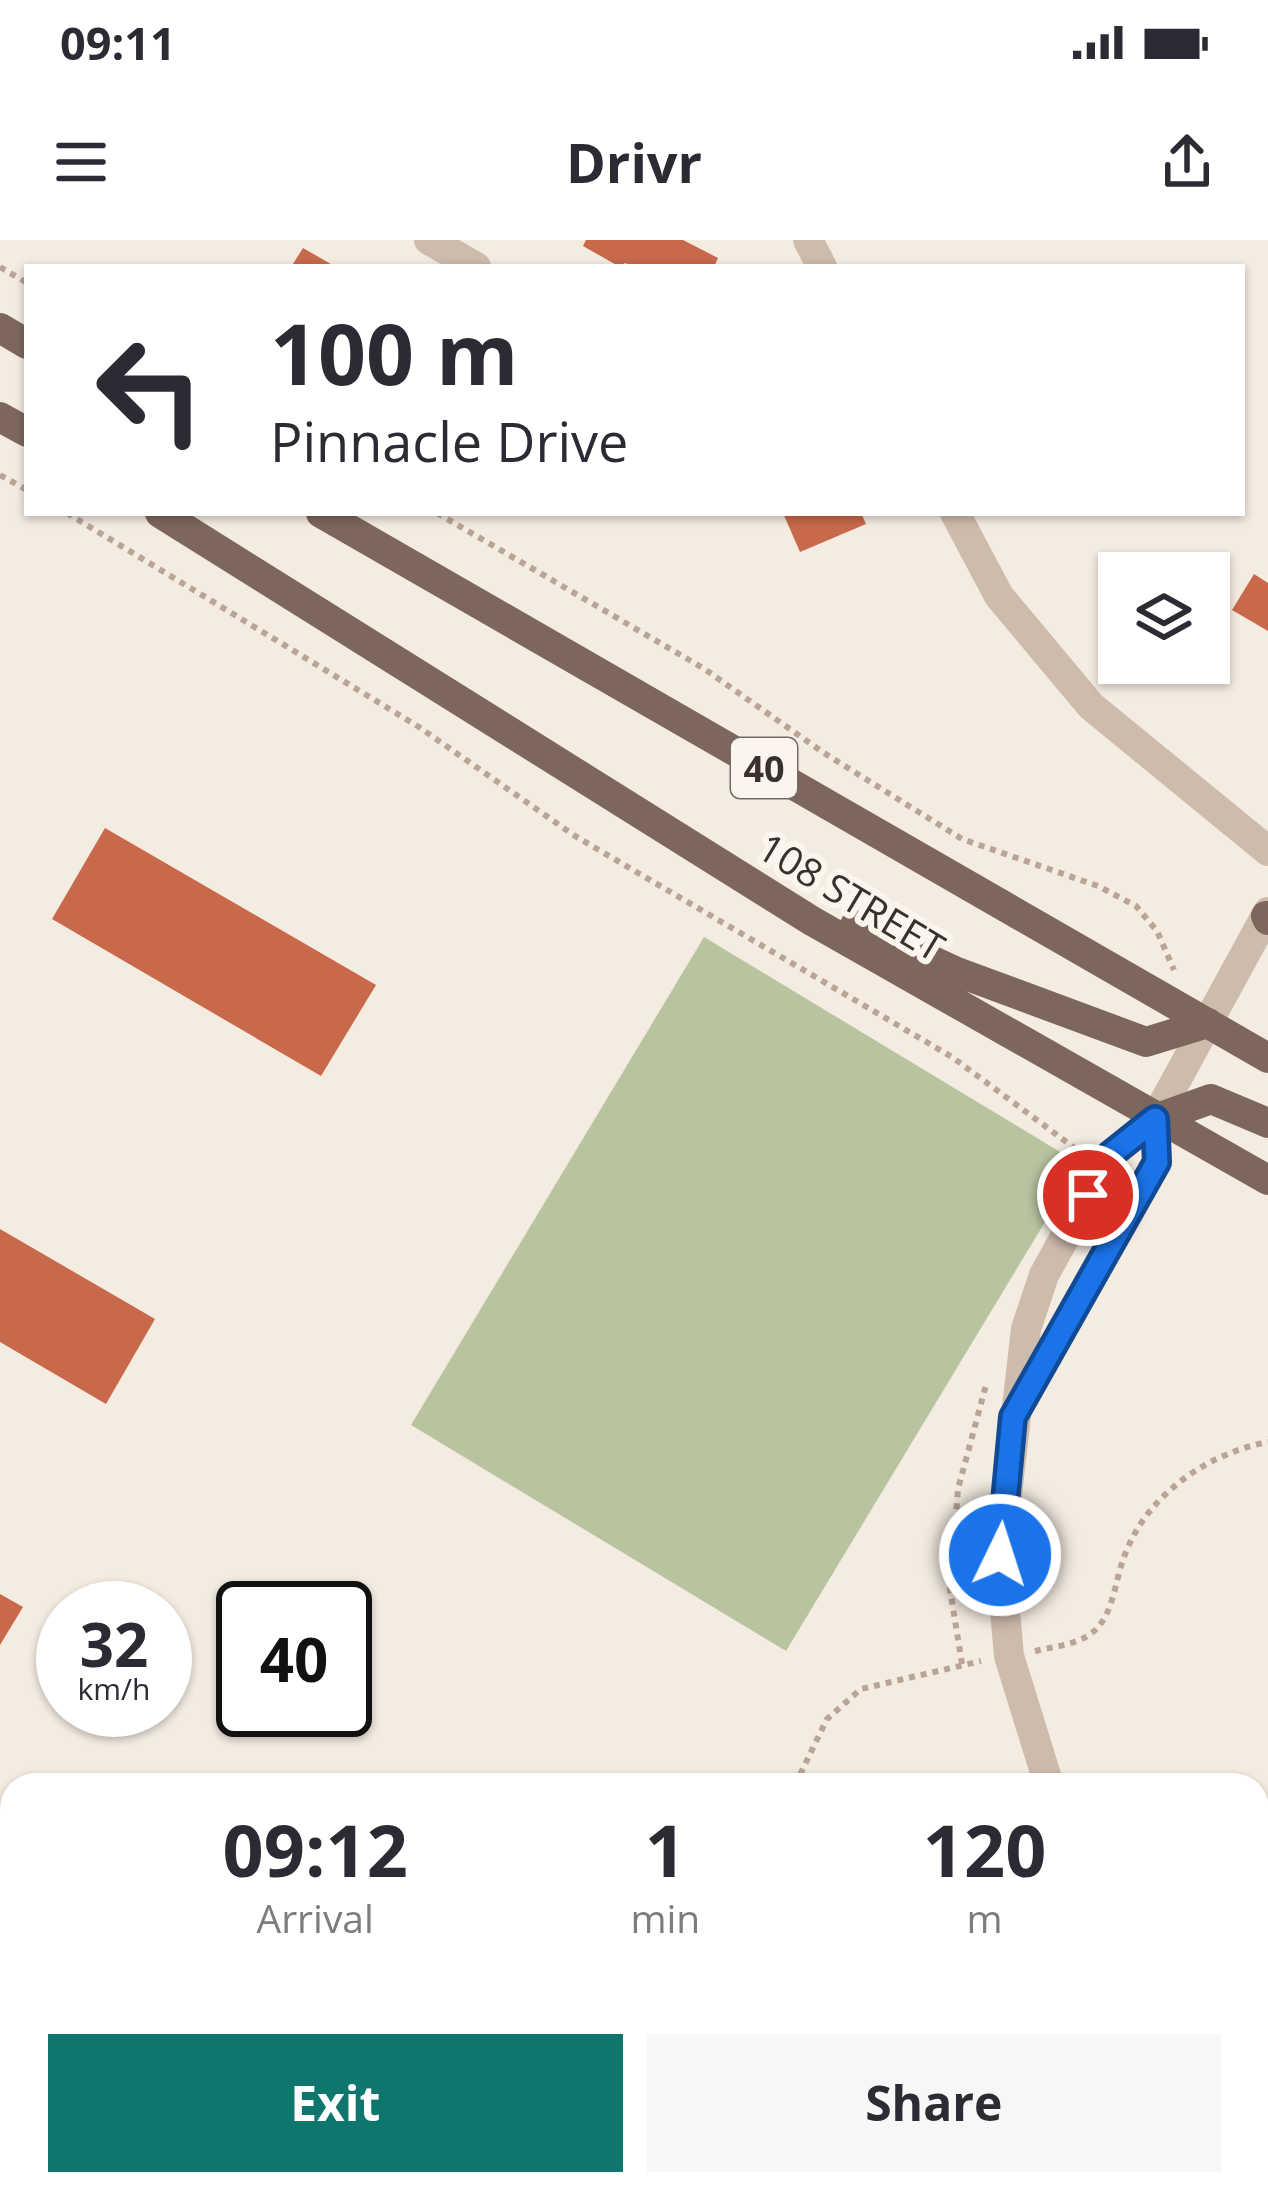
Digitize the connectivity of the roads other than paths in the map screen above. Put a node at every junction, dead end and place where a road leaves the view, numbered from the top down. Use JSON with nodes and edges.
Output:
{"nodes":[{"id":1,"x":429,"y":240,"type":"edge"},
{"id":2,"x":471,"y":264,"type":"edge"},
{"id":3,"x":165,"y":516,"type":"edge"},
{"id":4,"x":333,"y":516,"type":"edge"},
{"id":5,"x":957,"y":516,"type":"edge"},
{"id":6,"x":1268,"y":851,"type":"edge"},
{"id":7,"x":726,"y":866,"type":"junction"},
{"id":8,"x":1267,"y":916,"type":"edge"},
{"id":9,"x":1214,"y":1012,"type":"junction"},
{"id":10,"x":1268,"y":1058,"type":"edge"},
{"id":11,"x":1155,"y":1119,"type":"junction"},
{"id":12,"x":1268,"y":1123,"type":"edge"},
{"id":13,"x":1268,"y":1180,"type":"edge"},
{"id":14,"x":1013,"y":1417,"type":"junction"},
{"id":15,"x":1045,"y":1773,"type":"edge"}],
"edges":[{"from":1,"to":2,"type":"street"},
{"from":3,"to":7,"type":"main road","name":"108 STREET"},
{"from":4,"to":9,"type":"main road","name":"108 STREET","number":"40"},
{"from":5,"to":6,"type":"street"},
{"from":7,"to":9,"type":"main road"},
{"from":7,"to":11,"type":"main road","name":"108 STREET"},
{"from":8,"to":9,"type":"street"},
{"from":9,"to":10,"type":"main road","name":"108 STREET","number":"40"},
{"from":9,"to":11,"type":"street"},
{"from":11,"to":12,"type":"main road"},
{"from":11,"to":13,"type":"main road","name":"108 STREET"},
{"from":11,"to":14,"type":"street"},
{"from":11,"to":14,"type":"street"},
{"from":14,"to":15,"type":"street"}]}
